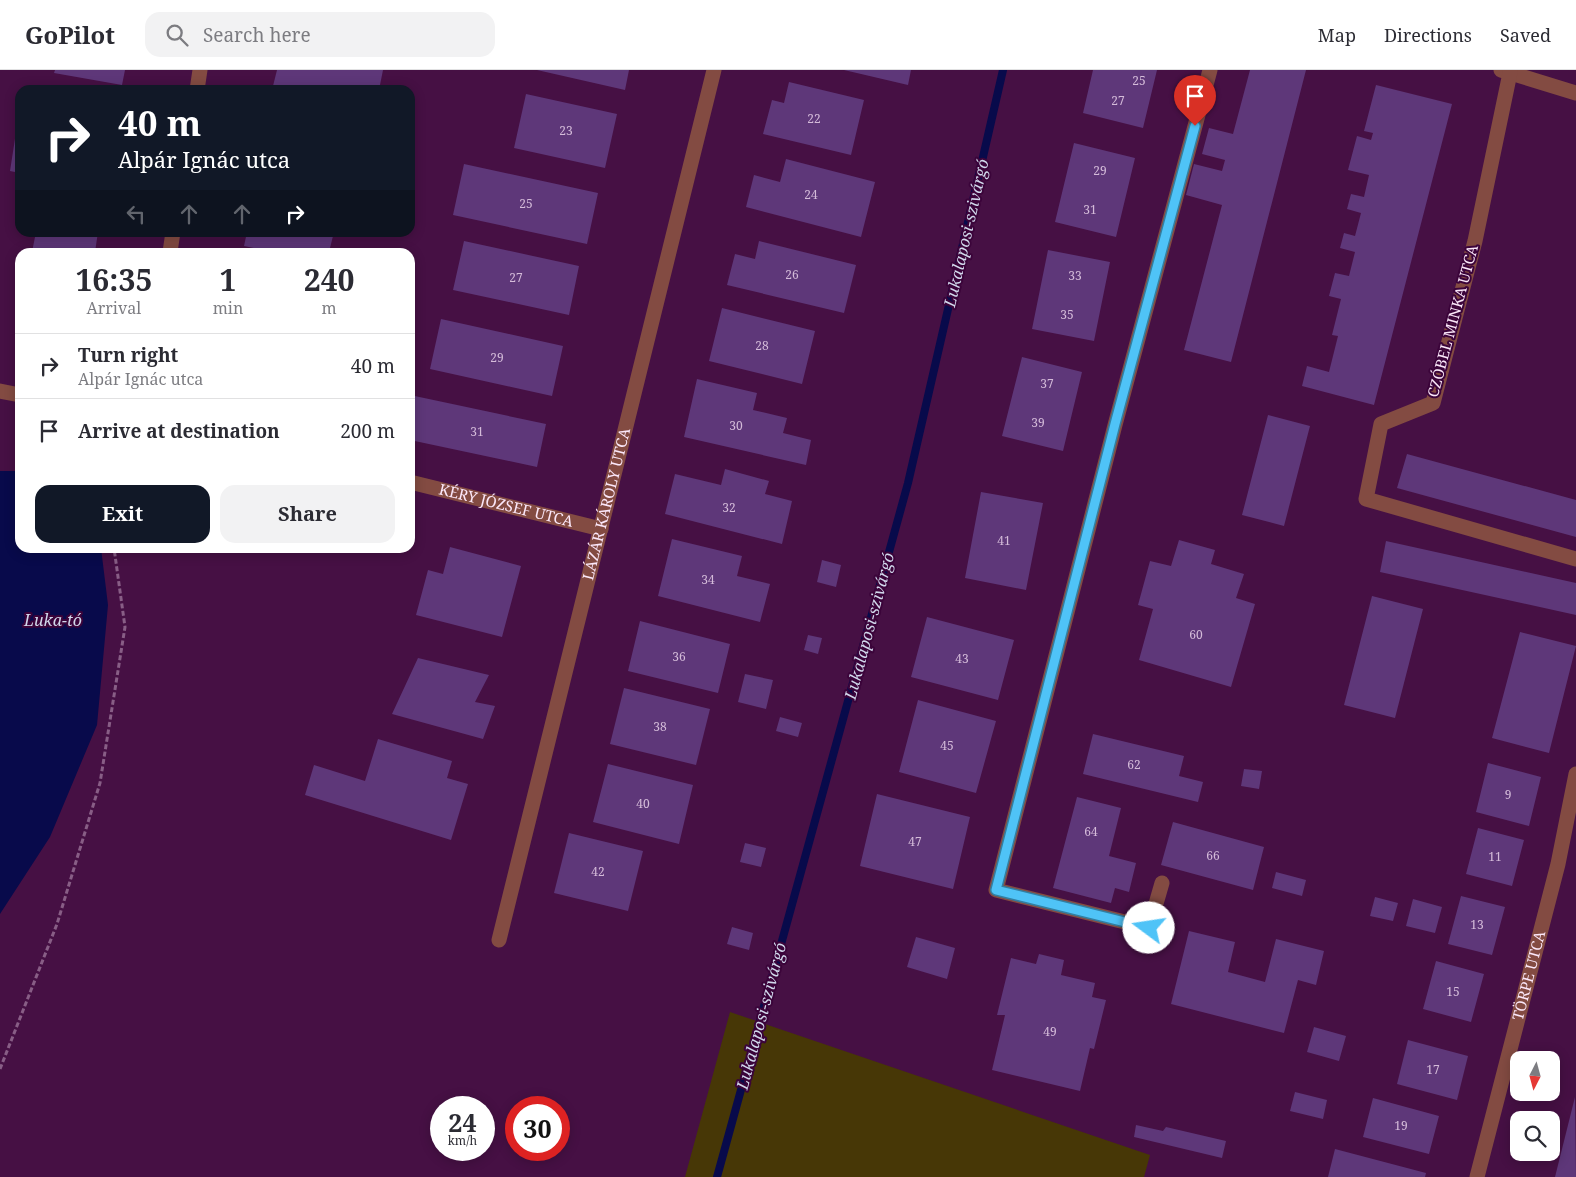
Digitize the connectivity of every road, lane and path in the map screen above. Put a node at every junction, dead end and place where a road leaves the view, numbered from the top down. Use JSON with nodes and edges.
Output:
{"nodes":[{"id":1,"x":200,"y":70,"type":"edge"},
{"id":2,"x":714,"y":70,"type":"edge"},
{"id":3,"x":1210,"y":70,"type":"edge"},
{"id":4,"x":1506,"y":71,"type":"edge"},
{"id":5,"x":198,"y":85,"type":"edge"},
{"id":6,"x":1576,"y":93,"type":"edge"},
{"id":7,"x":0,"y":392,"type":"edge"},
{"id":8,"x":15,"y":394,"type":"edge"},
{"id":9,"x":415,"y":483,"type":"edge"},
{"id":10,"x":601,"y":529,"type":"junction"},
{"id":11,"x":115,"y":553,"type":"edge"},
{"id":12,"x":1576,"y":559,"type":"edge"},
{"id":13,"x":1576,"y":774,"type":"edge"},
{"id":14,"x":1162,"y":884,"type":"dead end"},
{"id":15,"x":500,"y":940,"type":"dead end"},
{"id":16,"x":0,"y":1070,"type":"edge"},
{"id":17,"x":1477,"y":1177,"type":"edge"}],
"edges":[{"from":1,"to":5,"type":"street"},
{"from":2,"to":10,"type":"street","name":"LÁZÁR KÁROLY UTCA"},
{"from":3,"to":14,"type":"street"},
{"from":4,"to":6,"type":"street"},
{"from":4,"to":12,"type":"street","name":"CZÓBEL MINKA UTCA"},
{"from":7,"to":8,"type":"street"},
{"from":9,"to":10,"type":"street","name":"KÉRY JÓZSEF UTCA"},
{"from":10,"to":15,"type":"street","name":"LÁZÁR KÁROLY UTCA"},
{"from":11,"to":16,"type":"path"},
{"from":13,"to":17,"type":"street","name":"TÖRPE UTCA"}]}
